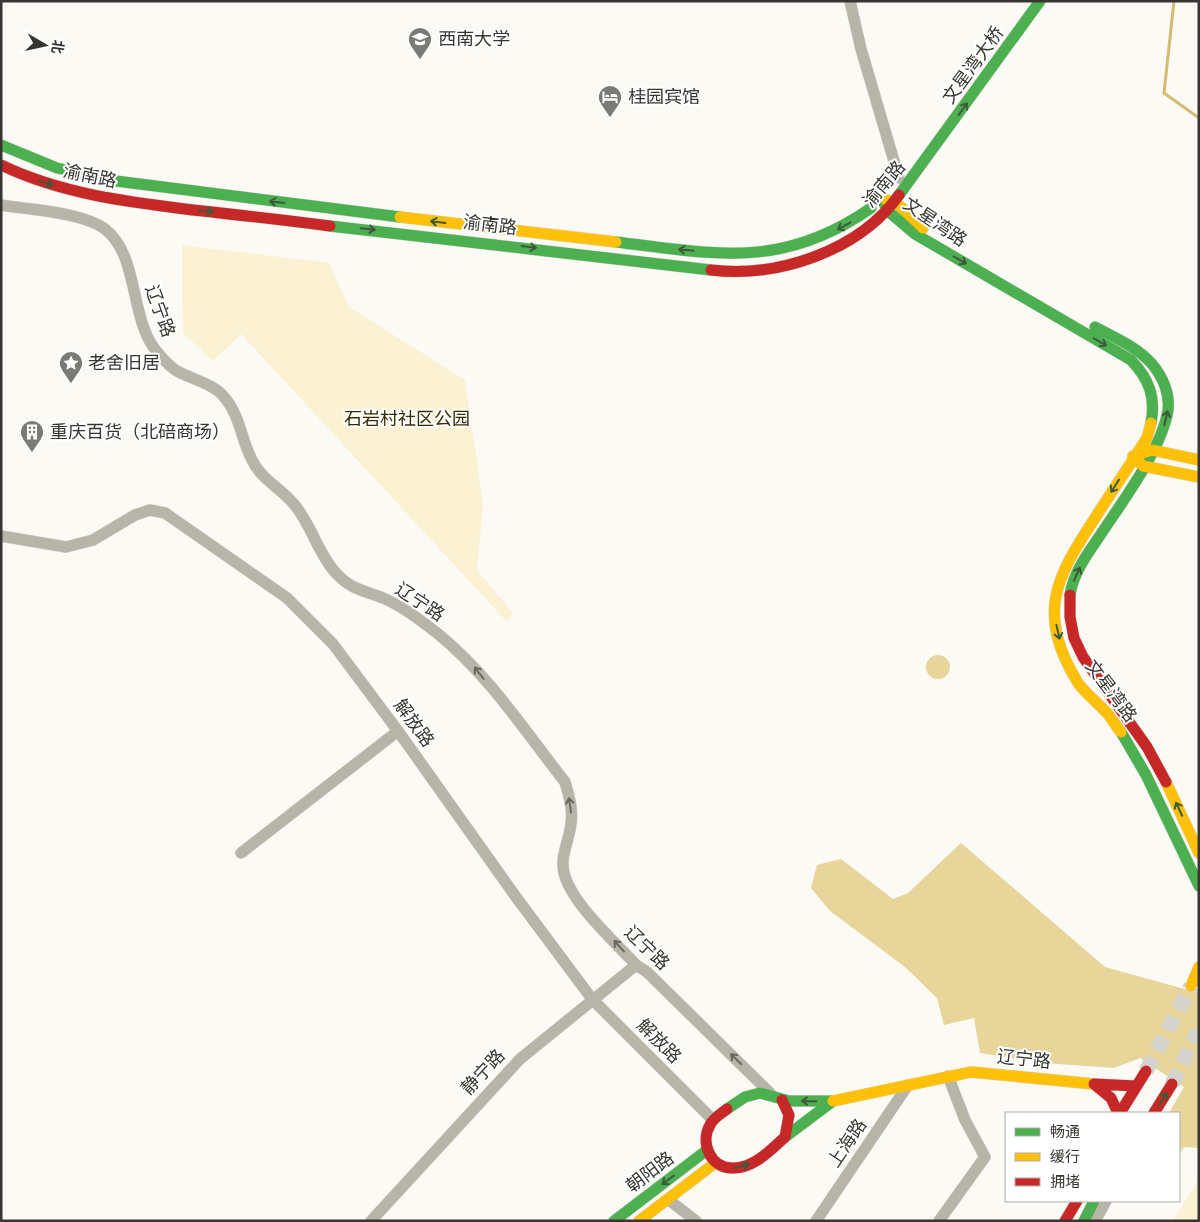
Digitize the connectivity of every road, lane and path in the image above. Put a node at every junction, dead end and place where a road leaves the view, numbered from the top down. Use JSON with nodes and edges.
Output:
{"nodes":[{"id":1,"x":850,"y":1,"type":"edge"},
{"id":2,"x":1026,"y":1,"type":"edge"},
{"id":3,"x":1040,"y":1,"type":"edge"},
{"id":4,"x":1,"y":145,"type":"edge"},
{"id":5,"x":930,"y":145,"type":"junction"},
{"id":6,"x":1,"y":165,"type":"edge"},
{"id":7,"x":899,"y":178,"type":"junction"},
{"id":8,"x":882,"y":199,"type":"junction"},
{"id":9,"x":896,"y":201,"type":"junction"},
{"id":10,"x":1,"y":206,"type":"edge"},
{"id":11,"x":888,"y":211,"type":"junction"},
{"id":12,"x":1152,"y":450,"type":"junction"},
{"id":13,"x":1134,"y":456,"type":"junction"},
{"id":14,"x":1199,"y":460,"type":"edge"},
{"id":15,"x":1143,"y":466,"type":"junction"},
{"id":16,"x":1199,"y":477,"type":"edge"},
{"id":17,"x":1,"y":536,"type":"edge"},
{"id":18,"x":398,"y":731,"type":"junction"},
{"id":19,"x":241,"y":853,"type":"dead end"},
{"id":20,"x":1199,"y":853,"type":"edge"},
{"id":21,"x":1199,"y":886,"type":"edge"},
{"id":22,"x":636,"y":966,"type":"junction"},
{"id":23,"x":1199,"y":967,"type":"edge"},
{"id":24,"x":1191,"y":986,"type":"tunnel mouth"},
{"id":25,"x":592,"y":999,"type":"junction"},
{"id":26,"x":1146,"y":1071,"type":"tunnel mouth"},
{"id":27,"x":948,"y":1076,"type":"junction"},
{"id":28,"x":1094,"y":1084,"type":"junction"},
{"id":29,"x":1172,"y":1084,"type":"tunnel mouth"},
{"id":30,"x":908,"y":1085,"type":"junction"},
{"id":31,"x":1136,"y":1086,"type":"junction"},
{"id":32,"x":770,"y":1093,"type":"junction"},
{"id":33,"x":782,"y":1100,"type":"junction"},
{"id":34,"x":833,"y":1101,"type":"junction"},
{"id":35,"x":1118,"y":1112,"type":"edge"},
{"id":36,"x":1120,"y":1112,"type":"edge"},
{"id":37,"x":1155,"y":1112,"type":"edge"},
{"id":38,"x":713,"y":1120,"type":"junction"},
{"id":39,"x":786,"y":1137,"type":"junction"},
{"id":40,"x":707,"y":1150,"type":"junction"},
{"id":41,"x":715,"y":1163,"type":"junction"},
{"id":42,"x":668,"y":1200,"type":"junction"},
{"id":43,"x":1076,"y":1202,"type":"edge"},
{"id":44,"x":1094,"y":1202,"type":"edge"},
{"id":45,"x":1105,"y":1202,"type":"edge"},
{"id":46,"x":371,"y":1221,"type":"edge"},
{"id":47,"x":614,"y":1221,"type":"edge"},
{"id":48,"x":639,"y":1221,"type":"edge"},
{"id":49,"x":696,"y":1221,"type":"edge"},
{"id":50,"x":816,"y":1221,"type":"edge"},
{"id":51,"x":939,"y":1221,"type":"edge"},
{"id":52,"x":1065,"y":1221,"type":"edge"},
{"id":53,"x":1084,"y":1221,"type":"edge"},
{"id":54,"x":1095,"y":1221,"type":"edge"}],
"edges":[{"from":1,"to":7,"type":"street"},
{"from":2,"to":5,"type":"main road","name":"文星湾大桥"},
{"from":5,"to":3,"type":"main road","name":"文星湾大桥","one_way":true},
{"from":8,"to":4,"type":"main road","name":"渝南路","one_way":true},
{"from":5,"to":7,"type":"main road","name":"渝南路"},
{"from":5,"to":9,"type":"main road","name":"渝南路"},
{"from":6,"to":11,"type":"main road","name":"渝南路","one_way":true},
{"from":7,"to":8,"type":"main road","name":"渝南路"},
{"from":8,"to":9,"type":"main road","name":"文星湾路"},
{"from":8,"to":11,"type":"main road","name":"文星湾路"},
{"from":9,"to":11,"type":"main road","name":"渝南路"},
{"from":12,"to":9,"type":"main road","name":"文星湾路","one_way":true},
{"from":22,"to":10,"type":"street","name":"辽宁路","one_way":true},
{"from":11,"to":13,"type":"main road","name":"文星湾路","one_way":true},
{"from":12,"to":13,"type":"main road"},
{"from":12,"to":14,"type":"main road"},
{"from":12,"to":15,"type":"main road","name":"文星湾路"},
{"from":13,"to":15,"type":"main road"},
{"from":13,"to":21,"type":"main road","name":"文星湾路","one_way":true},
{"from":15,"to":16,"type":"main road"},
{"from":20,"to":15,"type":"main road","name":"文星湾路","one_way":true},
{"from":17,"to":18,"type":"street","name":"解放路"},
{"from":18,"to":19,"type":"street"},
{"from":18,"to":25,"type":"street","name":"解放路"},
{"from":22,"to":25,"type":"street","name":"静宁路"},
{"from":32,"to":22,"type":"street","name":"辽宁路","one_way":true},
{"from":23,"to":24,"type":"main road"},
{"from":25,"to":38,"type":"street","name":"解放路"},
{"from":25,"to":46,"type":"street","name":"静宁路"},
{"from":26,"to":31,"type":"main road"},
{"from":27,"to":28,"type":"main road","name":"辽宁路"},
{"from":27,"to":30,"type":"main road","name":"辽宁路"},
{"from":27,"to":51,"type":"street"},
{"from":28,"to":31,"type":"main road","name":"辽宁路"},
{"from":28,"to":35,"type":"main road"},
{"from":37,"to":29,"type":"main road","one_way":true},
{"from":30,"to":34,"type":"main road","name":"辽宁路"},
{"from":30,"to":50,"type":"street","name":"上海路"},
{"from":31,"to":36,"type":"main road"},
{"from":32,"to":33,"type":"main road"},
{"from":32,"to":38,"type":"main road"},
{"from":34,"to":33,"type":"main road","name":"辽宁路","one_way":true},
{"from":33,"to":39,"type":"main road"},
{"from":34,"to":39,"type":"main road","name":"辽宁路"},
{"from":38,"to":40,"type":"main road"},
{"from":41,"to":39,"type":"main road","one_way":true},
{"from":40,"to":41,"type":"main road"},
{"from":40,"to":47,"type":"main road","name":"朝阳路","one_way":true},
{"from":41,"to":42,"type":"main road"},
{"from":42,"to":48,"type":"main road"},
{"from":42,"to":49,"type":"street"},
{"from":43,"to":52,"type":"main road"},
{"from":44,"to":53,"type":"main road"},
{"from":45,"to":54,"type":"street"}]}
